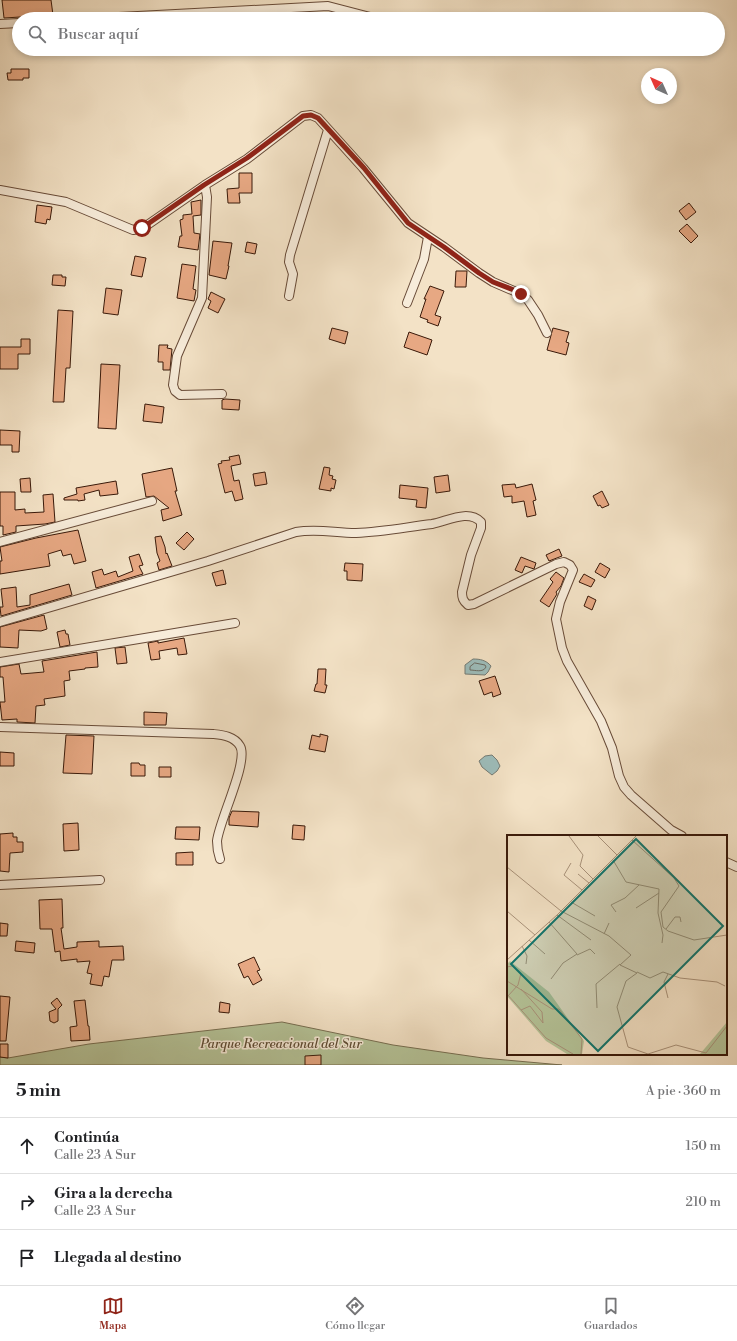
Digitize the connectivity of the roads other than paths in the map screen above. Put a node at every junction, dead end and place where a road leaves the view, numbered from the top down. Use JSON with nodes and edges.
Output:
{"nodes":[{"id":1,"x":214,"y":12,"type":"edge"},
{"id":2,"x":351,"y":12,"type":"edge"},
{"id":3,"x":12,"y":23,"type":"edge"},
{"id":4,"x":0,"y":24,"type":"edge"},
{"id":5,"x":328,"y":130,"type":"junction"},
{"id":6,"x":204,"y":185,"type":"junction"},
{"id":7,"x":0,"y":190,"type":"edge"},
{"id":8,"x":428,"y":237,"type":"junction"},
{"id":9,"x":289,"y":296,"type":"dead end"},
{"id":10,"x":407,"y":303,"type":"dead end"},
{"id":11,"x":547,"y":333,"type":"dead end"},
{"id":12,"x":222,"y":394,"type":"dead end"},
{"id":13,"x":152,"y":501,"type":"dead end"},
{"id":14,"x":0,"y":542,"type":"edge"},
{"id":15,"x":0,"y":622,"type":"edge"},
{"id":16,"x":235,"y":623,"type":"dead end"},
{"id":17,"x":0,"y":662,"type":"edge"},
{"id":18,"x":0,"y":727,"type":"edge"},
{"id":19,"x":680,"y":835,"type":"edge"},
{"id":20,"x":220,"y":859,"type":"dead end"},
{"id":21,"x":727,"y":862,"type":"edge"},
{"id":22,"x":737,"y":867,"type":"edge"},
{"id":23,"x":100,"y":880,"type":"dead end"},
{"id":24,"x":0,"y":884,"type":"edge"}],
"edges":[{"from":1,"to":2,"type":"street"},
{"from":3,"to":4,"type":"street"},
{"from":5,"to":6,"type":"street"},
{"from":5,"to":8,"type":"street"},
{"from":5,"to":9,"type":"street"},
{"from":6,"to":7,"type":"street"},
{"from":6,"to":12,"type":"street"},
{"from":8,"to":10,"type":"street"},
{"from":8,"to":11,"type":"street"},
{"from":13,"to":14,"type":"street"},
{"from":15,"to":19,"type":"street"},
{"from":16,"to":17,"type":"street"},
{"from":18,"to":20,"type":"street"},
{"from":21,"to":22,"type":"street"},
{"from":23,"to":24,"type":"street"}]}
